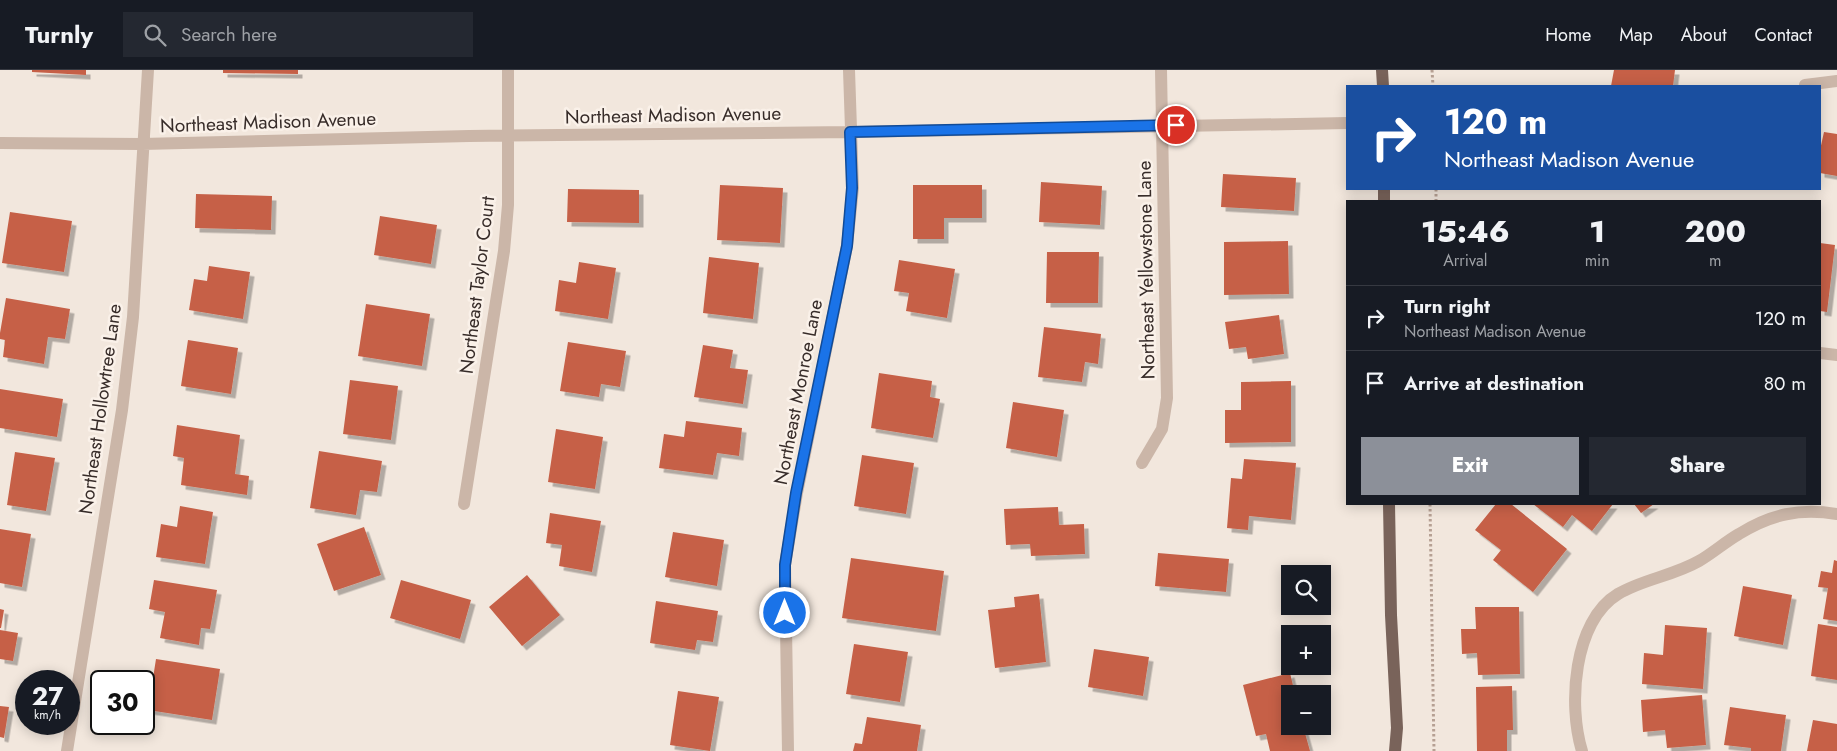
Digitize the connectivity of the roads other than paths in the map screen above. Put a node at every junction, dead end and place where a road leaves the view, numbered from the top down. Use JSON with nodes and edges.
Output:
{"nodes":[{"id":1,"x":148,"y":70,"type":"edge"},
{"id":2,"x":508,"y":70,"type":"edge"},
{"id":3,"x":849,"y":70,"type":"edge"},
{"id":4,"x":1161,"y":70,"type":"edge"},
{"id":5,"x":1382,"y":70,"type":"edge"},
{"id":6,"x":1837,"y":81,"type":"edge"},
{"id":7,"x":1382,"y":85,"type":"edge"},
{"id":8,"x":1805,"y":85,"type":"edge"},
{"id":9,"x":1346,"y":123,"type":"edge"},
{"id":10,"x":1162,"y":126,"type":"junction"},
{"id":11,"x":850,"y":132,"type":"junction"},
{"id":12,"x":509,"y":136,"type":"junction"},
{"id":13,"x":0,"y":144,"type":"edge"},
{"id":14,"x":142,"y":144,"type":"junction"},
{"id":15,"x":1821,"y":353,"type":"edge"},
{"id":16,"x":1837,"y":355,"type":"edge"},
{"id":17,"x":1142,"y":463,"type":"dead end"},
{"id":18,"x":464,"y":504,"type":"dead end"},
{"id":19,"x":1389,"y":505,"type":"edge"},
{"id":20,"x":1837,"y":514,"type":"edge"},
{"id":21,"x":1397,"y":728,"type":"junction"},
{"id":22,"x":67,"y":751,"type":"edge"},
{"id":23,"x":788,"y":751,"type":"edge"},
{"id":24,"x":1395,"y":751,"type":"edge"},
{"id":25,"x":1405,"y":751,"type":"edge"},
{"id":26,"x":1582,"y":751,"type":"edge"}],
"edges":[{"from":1,"to":14,"type":"street","name":"Northeast Hollowtree Lane"},
{"from":2,"to":12,"type":"street","name":"Northeast Taylor Court"},
{"from":3,"to":11,"type":"street","name":"Northeast Monroe Lane"},
{"from":4,"to":10,"type":"street","name":"Northeast Yellowstone Lane"},
{"from":5,"to":7,"type":"main road"},
{"from":6,"to":8,"type":"street"},
{"from":9,"to":10,"type":"street","name":"Northeast Madison Avenue"},
{"from":10,"to":11,"type":"street","name":"Northeast Madison Avenue"},
{"from":10,"to":17,"type":"street","name":"Northeast Yellowstone Lane"},
{"from":11,"to":12,"type":"street","name":"Northeast Madison Avenue"},
{"from":11,"to":23,"type":"street","name":"Northeast Monroe Lane"},
{"from":12,"to":14,"type":"street","name":"Northeast Madison Avenue"},
{"from":12,"to":18,"type":"street","name":"Northeast Taylor Court"},
{"from":13,"to":14,"type":"street","name":"Northeast Madison Avenue"},
{"from":14,"to":22,"type":"street","name":"Northeast Hollowtree Lane"},
{"from":15,"to":16,"type":"street"},
{"from":19,"to":21,"type":"main road"},
{"from":20,"to":26,"type":"street"},
{"from":21,"to":24,"type":"main road"},
{"from":21,"to":25,"type":"main road"}]}
